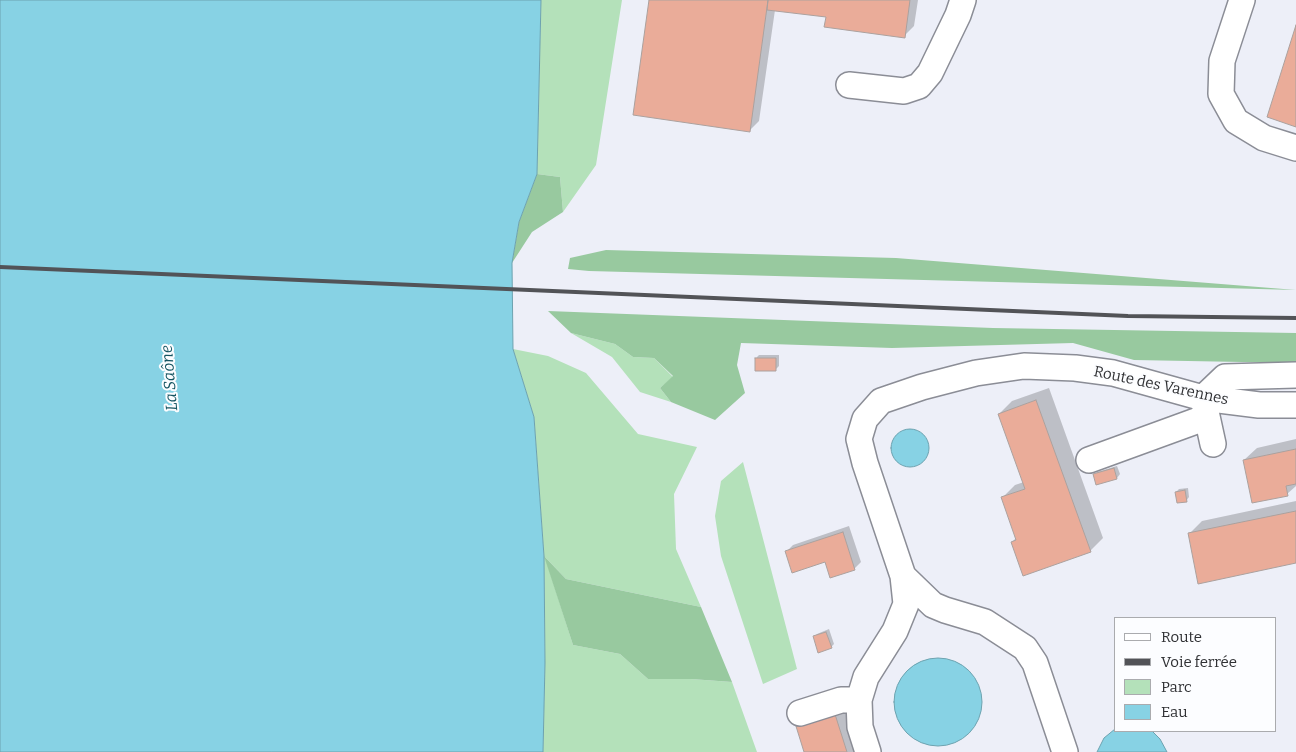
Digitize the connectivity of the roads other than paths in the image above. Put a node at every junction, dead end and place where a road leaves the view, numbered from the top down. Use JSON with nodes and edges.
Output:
{"nodes":[{"id":1,"x":963,"y":0,"type":"edge"},
{"id":2,"x":1242,"y":0,"type":"edge"},
{"id":3,"x":849,"y":84,"type":"dead end"},
{"id":4,"x":1296,"y":148,"type":"edge"},
{"id":5,"x":1296,"y":375,"type":"edge"},
{"id":6,"x":1296,"y":406,"type":"edge"},
{"id":7,"x":1205,"y":408,"type":"junction"},
{"id":8,"x":1213,"y":444,"type":"dead end"},
{"id":9,"x":1089,"y":460,"type":"dead end"},
{"id":10,"x":903,"y":576,"type":"junction"},
{"id":11,"x":859,"y":700,"type":"junction"},
{"id":12,"x":800,"y":712,"type":"dead end"},
{"id":13,"x":868,"y":752,"type":"edge"},
{"id":14,"x":1065,"y":752,"type":"edge"}],
"edges":[{"from":1,"to":3,"type":"street"},
{"from":2,"to":4,"type":"street"},
{"from":5,"to":7,"type":"street"},
{"from":6,"to":7,"type":"street","name":"Route des Varennes"},
{"from":7,"to":8,"type":"street"},
{"from":7,"to":9,"type":"street"},
{"from":7,"to":10,"type":"street","name":"Route des Varennes"},
{"from":10,"to":11,"type":"street"},
{"from":10,"to":14,"type":"street"},
{"from":11,"to":12,"type":"street"},
{"from":11,"to":13,"type":"street"}]}
